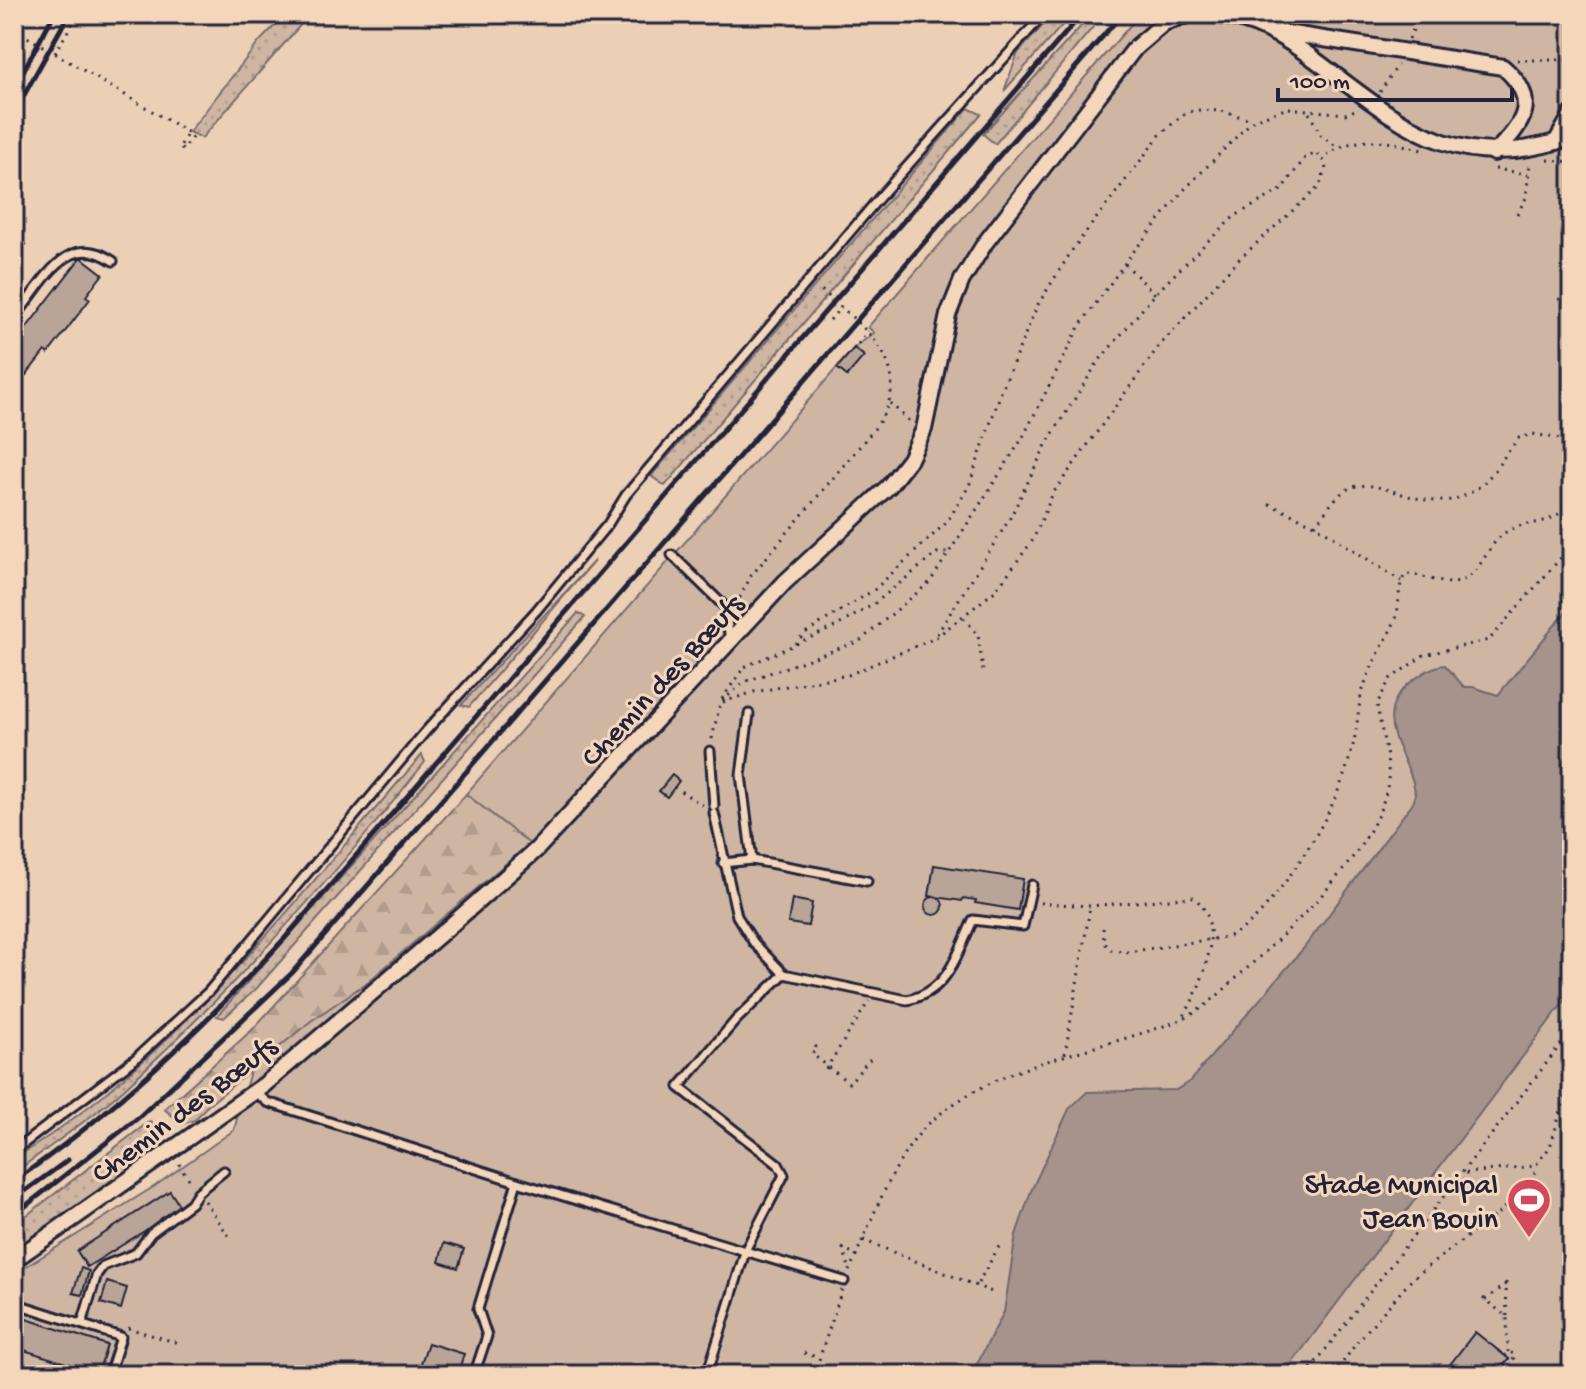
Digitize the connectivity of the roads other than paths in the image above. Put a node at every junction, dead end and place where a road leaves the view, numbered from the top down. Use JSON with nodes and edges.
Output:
{"nodes":[{"id":1,"x":1044,"y":14,"type":"edge"},
{"id":2,"x":1189,"y":14,"type":"edge"},
{"id":3,"x":1212,"y":14,"type":"edge"},
{"id":4,"x":1271,"y":30,"type":"junction"},
{"id":5,"x":1572,"y":114,"type":"edge"},
{"id":6,"x":1572,"y":137,"type":"edge"},
{"id":7,"x":1556,"y":142,"type":"junction"},
{"id":8,"x":1491,"y":160,"type":"junction"},
{"id":9,"x":113,"y":261,"type":"dead end"},
{"id":10,"x":14,"y":318,"type":"edge"},
{"id":11,"x":672,"y":555,"type":"dead end"},
{"id":12,"x":735,"y":638,"type":"junction"},
{"id":13,"x":749,"y":714,"type":"dead end"},
{"id":14,"x":710,"y":751,"type":"road end"},
{"id":15,"x":752,"y":860,"type":"junction"},
{"id":16,"x":723,"y":863,"type":"junction"},
{"id":17,"x":867,"y":881,"type":"dead end"},
{"id":18,"x":1032,"y":885,"type":"dead end"},
{"id":19,"x":784,"y":974,"type":"junction"},
{"id":20,"x":255,"y":1092,"type":"junction"},
{"id":21,"x":14,"y":1151,"type":"edge"},
{"id":22,"x":224,"y":1171,"type":"dead end"},
{"id":23,"x":517,"y":1182,"type":"junction"},
{"id":24,"x":746,"y":1249,"type":"junction"},
{"id":25,"x":14,"y":1260,"type":"edge"},
{"id":26,"x":844,"y":1281,"type":"road end"},
{"id":27,"x":14,"y":1303,"type":"edge"},
{"id":28,"x":82,"y":1324,"type":"junction"},
{"id":29,"x":109,"y":1375,"type":"edge"},
{"id":30,"x":474,"y":1375,"type":"edge"},
{"id":31,"x":707,"y":1375,"type":"edge"}],
"edges":[{"from":1,"to":21,"type":"lane"},
{"from":2,"to":12,"type":"street","name":"Chemin des Bœufs"},
{"from":3,"to":4,"type":"street"},
{"from":4,"to":8,"type":"street"},
{"from":4,"to":8,"type":"street"},
{"from":5,"to":7,"type":"street"},
{"from":6,"to":7,"type":"street"},
{"from":7,"to":8,"type":"street"},
{"from":9,"to":10,"type":"lane"},
{"from":11,"to":12,"type":"lane"},
{"from":12,"to":20,"type":"street","name":"Chemin des Bœufs"},
{"from":13,"to":15,"type":"lane"},
{"from":14,"to":16,"type":"lane"},
{"from":15,"to":16,"type":"lane"},
{"from":15,"to":17,"type":"lane"},
{"from":16,"to":19,"type":"lane"},
{"from":18,"to":19,"type":"lane"},
{"from":19,"to":24,"type":"lane"},
{"from":20,"to":23,"type":"lane"},
{"from":20,"to":25,"type":"street","name":"Chemin des Bœufs"},
{"from":22,"to":28,"type":"lane"},
{"from":23,"to":24,"type":"lane"},
{"from":23,"to":30,"type":"lane"},
{"from":24,"to":26,"type":"lane"},
{"from":24,"to":31,"type":"lane"},
{"from":27,"to":28,"type":"lane"},
{"from":28,"to":29,"type":"lane"}]}
